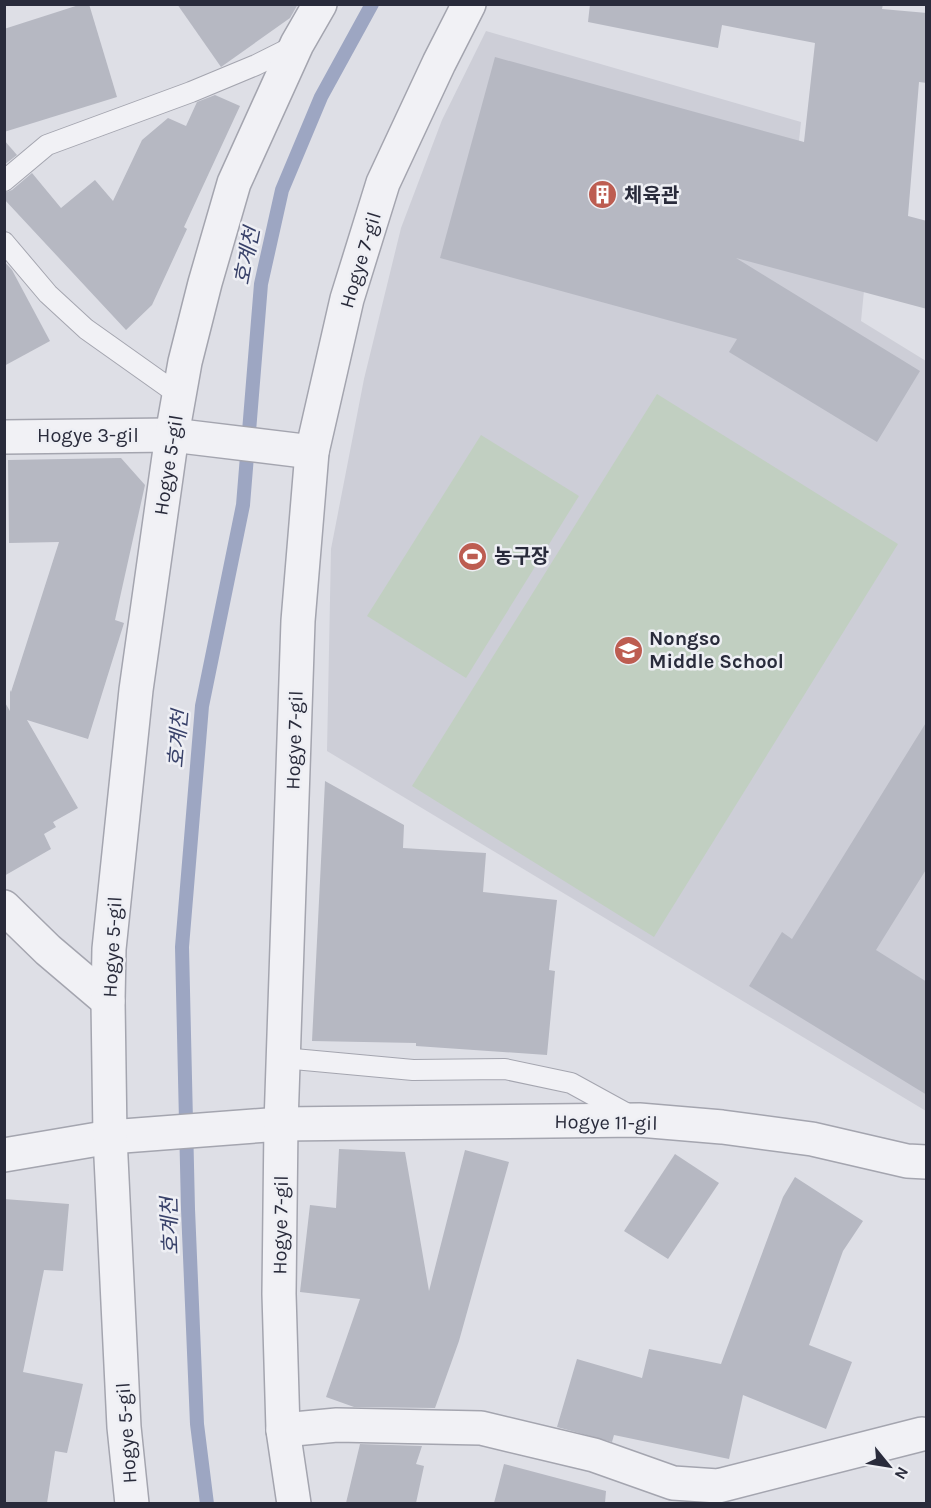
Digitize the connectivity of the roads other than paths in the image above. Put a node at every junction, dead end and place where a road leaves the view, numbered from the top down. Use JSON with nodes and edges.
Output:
{"nodes":[{"id":1,"x":320,"y":4,"type":"edge"},
{"id":2,"x":469,"y":4,"type":"edge"},
{"id":3,"x":297,"y":44,"type":"junction"},
{"id":4,"x":4,"y":181,"type":"edge"},
{"id":5,"x":4,"y":242,"type":"edge"},
{"id":6,"x":179,"y":395,"type":"junction"},
{"id":7,"x":172,"y":435,"type":"junction"},
{"id":8,"x":4,"y":437,"type":"edge"},
{"id":9,"x":297,"y":450,"type":"junction"},
{"id":10,"x":4,"y":907,"type":"edge"},
{"id":11,"x":108,"y":1001,"type":"junction"},
{"id":12,"x":283,"y":1058,"type":"junction"},
{"id":13,"x":639,"y":1120,"type":"junction"},
{"id":14,"x":281,"y":1124,"type":"junction"},
{"id":15,"x":110,"y":1137,"type":"junction"},
{"id":16,"x":4,"y":1155,"type":"edge"},
{"id":17,"x":927,"y":1162,"type":"edge"},
{"id":18,"x":283,"y":1430,"type":"junction"},
{"id":19,"x":922,"y":1434,"type":"dead end"},
{"id":20,"x":132,"y":1503,"type":"edge"},
{"id":21,"x":294,"y":1503,"type":"edge"}],
"edges":[{"from":1,"to":3,"type":"street","name":"Hogye 5-gil"},
{"from":2,"to":9,"type":"street","name":"Hogye 7-gil"},
{"from":3,"to":4,"type":"lane"},
{"from":3,"to":6,"type":"street","name":"Hogye 5-gil"},
{"from":5,"to":6,"type":"lane","name":"Hogye 5-gil"},
{"from":6,"to":7,"type":"street","name":"Hogye 5-gil"},
{"from":7,"to":8,"type":"street","name":"Hogye 3-gil"},
{"from":7,"to":9,"type":"street","name":"Hogye 3-gil"},
{"from":7,"to":11,"type":"street","name":"Hogye 5-gil"},
{"from":9,"to":12,"type":"street","name":"Hogye 7-gil"},
{"from":10,"to":11,"type":"street"},
{"from":11,"to":15,"type":"street","name":"Hogye 5-gil"},
{"from":12,"to":13,"type":"lane"},
{"from":12,"to":14,"type":"street","name":"Hogye 7-gil"},
{"from":13,"to":14,"type":"street","name":"Hogye 11-gil"},
{"from":13,"to":17,"type":"street","name":"Hogye 11-gil"},
{"from":14,"to":15,"type":"street","name":"Hogye 11-gil"},
{"from":14,"to":18,"type":"street","name":"Hogye 7-gil"},
{"from":15,"to":16,"type":"street"},
{"from":15,"to":20,"type":"street","name":"Hogye 5-gil"},
{"from":18,"to":19,"type":"street"},
{"from":18,"to":21,"type":"street","name":"Hogye 7-gil"}]}
